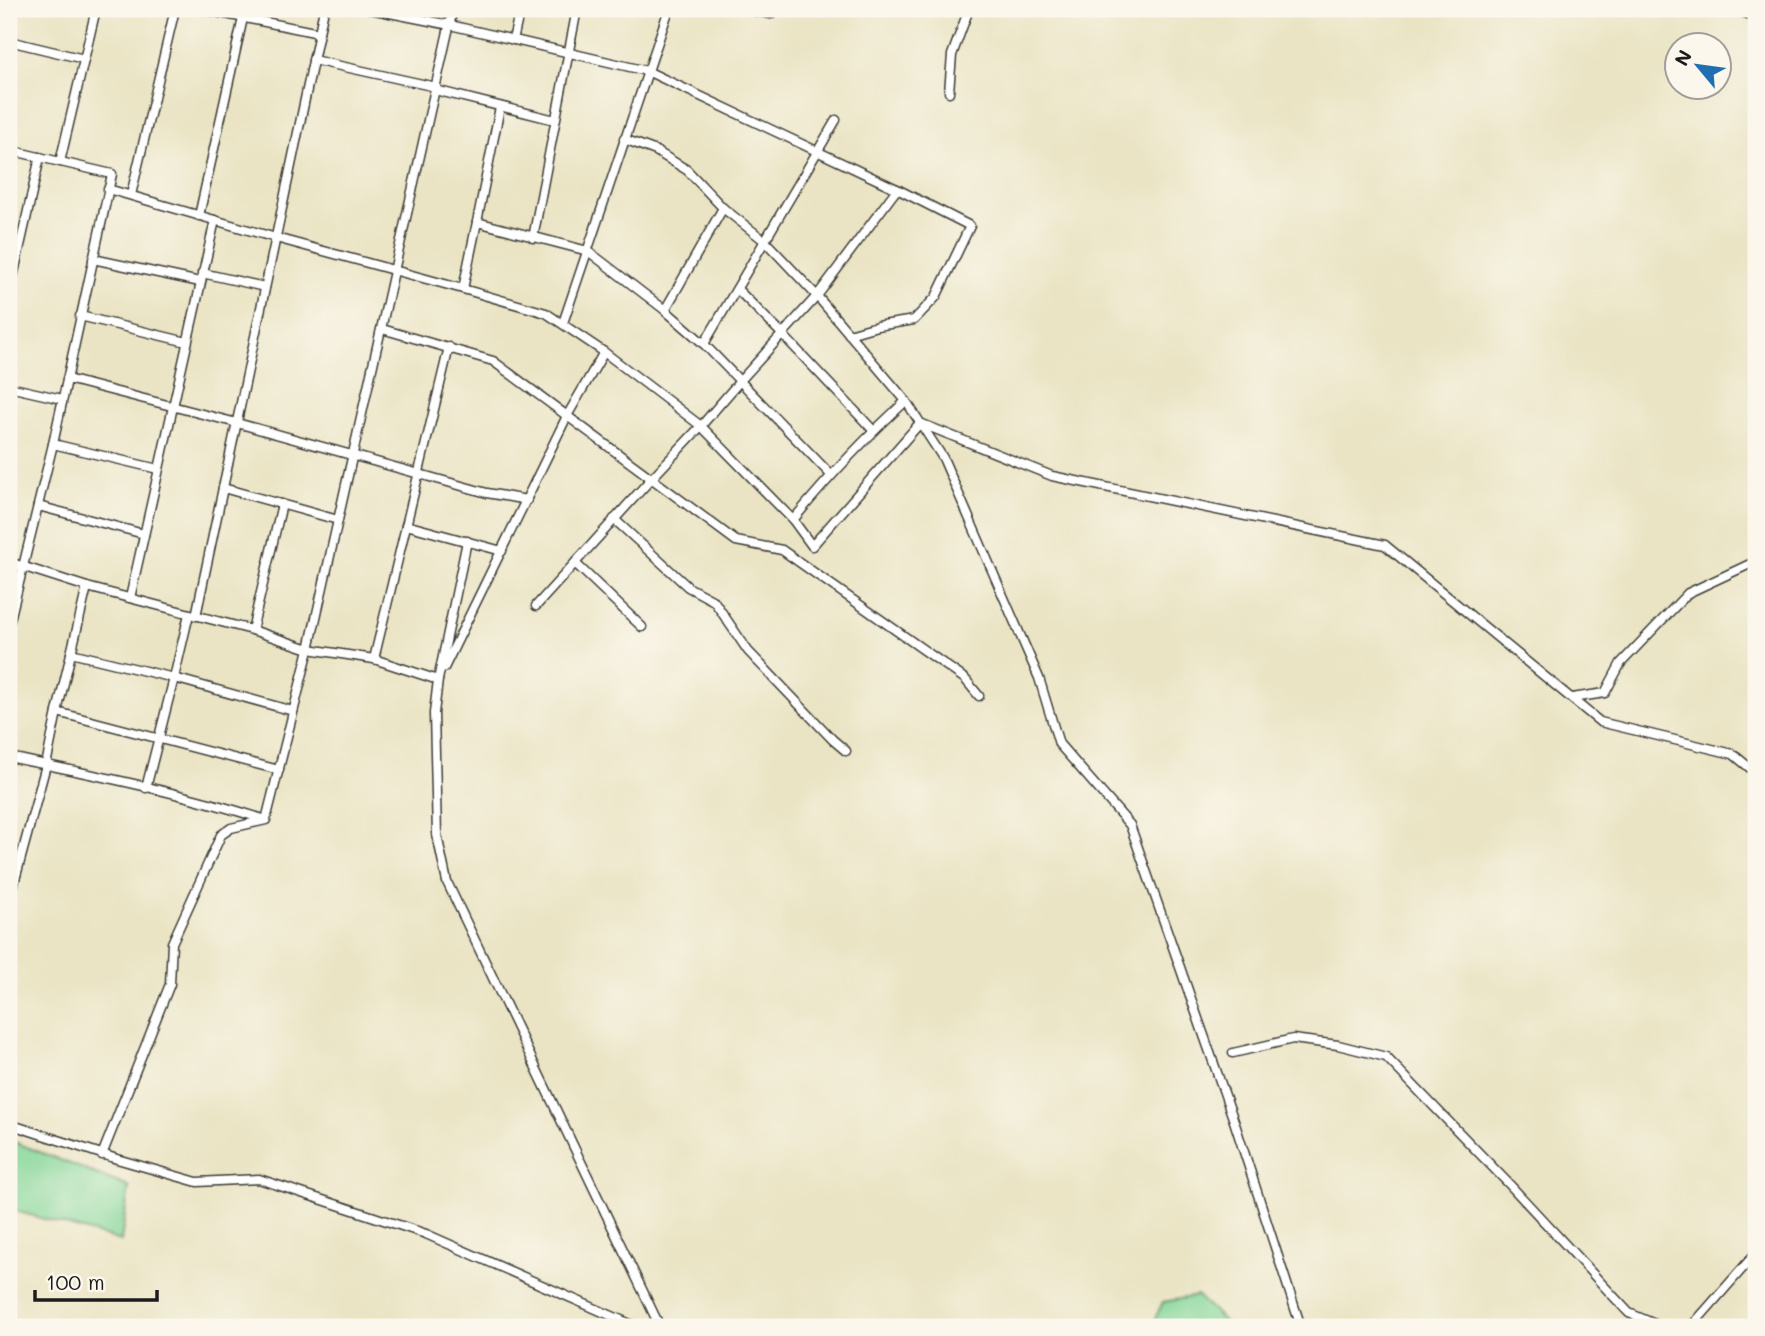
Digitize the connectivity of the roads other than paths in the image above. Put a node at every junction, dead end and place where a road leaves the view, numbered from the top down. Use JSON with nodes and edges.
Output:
{"nodes":[{"id":1,"x":96,"y":9,"type":"edge"},
{"id":2,"x":175,"y":9,"type":"edge"},
{"id":3,"x":201,"y":9,"type":"edge"},
{"id":4,"x":324,"y":9,"type":"edge"},
{"id":5,"x":370,"y":9,"type":"edge"},
{"id":6,"x":453,"y":9,"type":"edge"},
{"id":7,"x":520,"y":9,"type":"edge"},
{"id":8,"x":577,"y":9,"type":"edge"},
{"id":9,"x":669,"y":9,"type":"edge"},
{"id":10,"x":743,"y":9,"type":"edge"},
{"id":11,"x":772,"y":9,"type":"edge"},
{"id":12,"x":969,"y":9,"type":"edge"},
{"id":13,"x":1734,"y":9,"type":"edge"},
{"id":14,"x":244,"y":13,"type":"edge"},
{"id":15,"x":1756,"y":17,"type":"edge"},
{"id":16,"x":450,"y":25,"type":"junction"},
{"id":17,"x":319,"y":33,"type":"junction"},
{"id":18,"x":513,"y":40,"type":"junction"},
{"id":19,"x":9,"y":41,"type":"edge"},
{"id":20,"x":568,"y":53,"type":"junction"},
{"id":21,"x":84,"y":60,"type":"junction"},
{"id":22,"x":313,"y":60,"type":"junction"},
{"id":23,"x":647,"y":71,"type":"junction"},
{"id":24,"x":435,"y":89,"type":"junction"},
{"id":25,"x":949,"y":92,"type":"dead end"},
{"id":26,"x":500,"y":107,"type":"junction"},
{"id":27,"x":555,"y":120,"type":"junction"},
{"id":28,"x":836,"y":120,"type":"dead end"},
{"id":29,"x":624,"y":139,"type":"junction"},
{"id":30,"x":9,"y":149,"type":"edge"},
{"id":31,"x":818,"y":151,"type":"junction"},
{"id":32,"x":40,"y":157,"type":"junction"},
{"id":33,"x":60,"y":162,"type":"junction"},
{"id":34,"x":108,"y":189,"type":"junction"},
{"id":35,"x":897,"y":189,"type":"junction"},
{"id":36,"x":131,"y":195,"type":"junction"},
{"id":37,"x":723,"y":208,"type":"junction"},
{"id":38,"x":199,"y":216,"type":"junction"},
{"id":39,"x":215,"y":220,"type":"junction"},
{"id":40,"x":477,"y":222,"type":"junction"},
{"id":41,"x":276,"y":238,"type":"junction"},
{"id":42,"x":533,"y":238,"type":"junction"},
{"id":43,"x":765,"y":242,"type":"junction"},
{"id":44,"x":588,"y":251,"type":"junction"},
{"id":45,"x":93,"y":259,"type":"junction"},
{"id":46,"x":394,"y":270,"type":"junction"},
{"id":47,"x":201,"y":278,"type":"junction"},
{"id":48,"x":265,"y":288,"type":"junction"},
{"id":49,"x":463,"y":289,"type":"junction"},
{"id":50,"x":737,"y":289,"type":"junction"},
{"id":51,"x":9,"y":293,"type":"edge"},
{"id":52,"x":817,"y":296,"type":"junction"},
{"id":53,"x":665,"y":310,"type":"junction"},
{"id":54,"x":80,"y":316,"type":"junction"},
{"id":55,"x":563,"y":323,"type":"junction"},
{"id":56,"x":382,"y":329,"type":"junction"},
{"id":57,"x":782,"y":334,"type":"junction"},
{"id":58,"x":849,"y":334,"type":"junction"},
{"id":59,"x":187,"y":342,"type":"junction"},
{"id":60,"x":704,"y":344,"type":"junction"},
{"id":61,"x":449,"y":347,"type":"junction"},
{"id":62,"x":604,"y":352,"type":"junction"},
{"id":63,"x":66,"y":379,"type":"junction"},
{"id":64,"x":740,"y":381,"type":"junction"},
{"id":65,"x":9,"y":387,"type":"edge"},
{"id":66,"x":62,"y":399,"type":"junction"},
{"id":67,"x":906,"y":401,"type":"junction"},
{"id":68,"x":173,"y":406,"type":"junction"},
{"id":69,"x":567,"y":416,"type":"junction"},
{"id":70,"x":237,"y":423,"type":"junction"},
{"id":71,"x":920,"y":423,"type":"junction"},
{"id":72,"x":701,"y":426,"type":"junction"},
{"id":73,"x":873,"y":430,"type":"junction"},
{"id":74,"x":53,"y":444,"type":"junction"},
{"id":75,"x":353,"y":455,"type":"junction"},
{"id":76,"x":158,"y":469,"type":"junction"},
{"id":77,"x":418,"y":473,"type":"junction"},
{"id":78,"x":831,"y":475,"type":"junction"},
{"id":79,"x":651,"y":478,"type":"junction"},
{"id":80,"x":223,"y":488,"type":"junction"},
{"id":81,"x":527,"y":500,"type":"junction"},
{"id":82,"x":282,"y":504,"type":"junction"},
{"id":83,"x":38,"y":506,"type":"junction"},
{"id":84,"x":614,"y":519,"type":"junction"},
{"id":85,"x":338,"y":520,"type":"junction"},
{"id":86,"x":793,"y":520,"type":"junction"},
{"id":87,"x":406,"y":525,"type":"junction"},
{"id":88,"x":144,"y":534,"type":"junction"},
{"id":89,"x":467,"y":541,"type":"junction"},
{"id":90,"x":502,"y":551,"type":"junction"},
{"id":91,"x":9,"y":562,"type":"edge"},
{"id":92,"x":575,"y":563,"type":"junction"},
{"id":93,"x":1756,"y":564,"type":"edge"},
{"id":94,"x":23,"y":567,"type":"junction"},
{"id":95,"x":87,"y":587,"type":"junction"},
{"id":96,"x":130,"y":598,"type":"junction"},
{"id":97,"x":536,"y":606,"type":"dead end"},
{"id":98,"x":192,"y":615,"type":"junction"},
{"id":99,"x":9,"y":624,"type":"edge"},
{"id":100,"x":642,"y":627,"type":"dead end"},
{"id":101,"x":252,"y":630,"type":"junction"},
{"id":102,"x":309,"y":649,"type":"junction"},
{"id":103,"x":71,"y":653,"type":"junction"},
{"id":104,"x":374,"y":659,"type":"junction"},
{"id":105,"x":174,"y":678,"type":"junction"},
{"id":106,"x":438,"y":680,"type":"junction"},
{"id":107,"x":979,"y":696,"type":"dead end"},
{"id":108,"x":1572,"y":698,"type":"junction"},
{"id":109,"x":293,"y":711,"type":"junction"},
{"id":110,"x":57,"y":712,"type":"junction"},
{"id":111,"x":159,"y":739,"type":"junction"},
{"id":112,"x":846,"y":751,"type":"dead end"},
{"id":113,"x":9,"y":757,"type":"edge"},
{"id":114,"x":46,"y":765,"type":"junction"},
{"id":115,"x":279,"y":770,"type":"junction"},
{"id":116,"x":1756,"y":773,"type":"edge"},
{"id":117,"x":146,"y":788,"type":"junction"},
{"id":118,"x":266,"y":820,"type":"junction"},
{"id":119,"x":9,"y":902,"type":"edge"},
{"id":120,"x":1233,"y":1053,"type":"dead end"},
{"id":121,"x":9,"y":1124,"type":"edge"},
{"id":122,"x":102,"y":1155,"type":"junction"},
{"id":123,"x":1756,"y":1252,"type":"edge"},
{"id":124,"x":637,"y":1327,"type":"edge"},
{"id":125,"x":660,"y":1327,"type":"edge"},
{"id":126,"x":1302,"y":1327,"type":"edge"},
{"id":127,"x":1661,"y":1327,"type":"edge"},
{"id":128,"x":1691,"y":1327,"type":"edge"}],
"edges":[{"from":1,"to":21,"type":"street"},
{"from":2,"to":36,"type":"street"},
{"from":3,"to":14,"type":"street"},
{"from":4,"to":17,"type":"street"},
{"from":5,"to":16,"type":"street"},
{"from":6,"to":16,"type":"street"},
{"from":7,"to":18,"type":"street"},
{"from":8,"to":20,"type":"street"},
{"from":9,"to":23,"type":"street"},
{"from":10,"to":11,"type":"street"},
{"from":12,"to":25,"type":"street"},
{"from":13,"to":15,"type":"street"},
{"from":14,"to":17,"type":"street"},
{"from":14,"to":38,"type":"street"},
{"from":16,"to":18,"type":"street"},
{"from":16,"to":24,"type":"street"},
{"from":17,"to":22,"type":"street"},
{"from":18,"to":20,"type":"street"},
{"from":19,"to":21,"type":"street"},
{"from":20,"to":23,"type":"street"},
{"from":20,"to":27,"type":"street"},
{"from":21,"to":33,"type":"street"},
{"from":22,"to":24,"type":"street"},
{"from":22,"to":41,"type":"street"},
{"from":23,"to":29,"type":"street"},
{"from":23,"to":31,"type":"street"},
{"from":24,"to":26,"type":"street"},
{"from":24,"to":46,"type":"street"},
{"from":26,"to":27,"type":"street"},
{"from":26,"to":40,"type":"street"},
{"from":27,"to":42,"type":"street"},
{"from":28,"to":31,"type":"street"},
{"from":29,"to":37,"type":"street"},
{"from":29,"to":44,"type":"street"},
{"from":30,"to":32,"type":"street"},
{"from":31,"to":35,"type":"street"},
{"from":31,"to":43,"type":"street"},
{"from":32,"to":33,"type":"street"},
{"from":32,"to":51,"type":"street"},
{"from":33,"to":34,"type":"street"},
{"from":34,"to":36,"type":"street"},
{"from":34,"to":45,"type":"street"},
{"from":35,"to":52,"type":"street"},
{"from":35,"to":58,"type":"street"},
{"from":36,"to":38,"type":"street"},
{"from":37,"to":43,"type":"street"},
{"from":37,"to":53,"type":"street"},
{"from":38,"to":39,"type":"street"},
{"from":39,"to":41,"type":"street"},
{"from":39,"to":47,"type":"street"},
{"from":40,"to":42,"type":"street"},
{"from":40,"to":49,"type":"street"},
{"from":41,"to":46,"type":"street"},
{"from":41,"to":48,"type":"street"},
{"from":42,"to":44,"type":"street"},
{"from":43,"to":50,"type":"street"},
{"from":43,"to":52,"type":"street"},
{"from":44,"to":53,"type":"street"},
{"from":44,"to":55,"type":"street"},
{"from":45,"to":47,"type":"street"},
{"from":45,"to":54,"type":"street"},
{"from":46,"to":49,"type":"street"},
{"from":46,"to":56,"type":"street"},
{"from":47,"to":48,"type":"street"},
{"from":47,"to":59,"type":"street"},
{"from":48,"to":70,"type":"street"},
{"from":49,"to":55,"type":"street"},
{"from":50,"to":57,"type":"street"},
{"from":50,"to":60,"type":"street"},
{"from":52,"to":57,"type":"street"},
{"from":52,"to":58,"type":"street"},
{"from":53,"to":60,"type":"street"},
{"from":54,"to":59,"type":"street"},
{"from":54,"to":63,"type":"street"},
{"from":55,"to":62,"type":"street"},
{"from":56,"to":61,"type":"street"},
{"from":56,"to":75,"type":"street"},
{"from":57,"to":64,"type":"street"},
{"from":57,"to":73,"type":"street"},
{"from":58,"to":67,"type":"street"},
{"from":59,"to":68,"type":"street"},
{"from":60,"to":64,"type":"street"},
{"from":61,"to":69,"type":"street"},
{"from":61,"to":77,"type":"street"},
{"from":62,"to":69,"type":"street"},
{"from":62,"to":72,"type":"street"},
{"from":63,"to":66,"type":"street"},
{"from":63,"to":68,"type":"street"},
{"from":64,"to":72,"type":"street"},
{"from":64,"to":78,"type":"street"},
{"from":65,"to":66,"type":"street"},
{"from":66,"to":74,"type":"street"},
{"from":67,"to":71,"type":"street"},
{"from":67,"to":73,"type":"street"},
{"from":68,"to":70,"type":"street"},
{"from":68,"to":76,"type":"street"},
{"from":69,"to":79,"type":"street"},
{"from":69,"to":81,"type":"street"},
{"from":70,"to":75,"type":"street"},
{"from":70,"to":80,"type":"street"},
{"from":71,"to":86,"type":"street"},
{"from":71,"to":108,"type":"street"},
{"from":71,"to":126,"type":"street"},
{"from":72,"to":79,"type":"street"},
{"from":72,"to":86,"type":"street"},
{"from":73,"to":78,"type":"street"},
{"from":74,"to":76,"type":"street"},
{"from":74,"to":83,"type":"street"},
{"from":75,"to":77,"type":"street"},
{"from":75,"to":85,"type":"street"},
{"from":76,"to":88,"type":"street"},
{"from":77,"to":81,"type":"street"},
{"from":77,"to":87,"type":"street"},
{"from":78,"to":86,"type":"street"},
{"from":79,"to":84,"type":"street"},
{"from":79,"to":107,"type":"street"},
{"from":80,"to":82,"type":"street"},
{"from":80,"to":98,"type":"street"},
{"from":81,"to":90,"type":"street"},
{"from":82,"to":85,"type":"street"},
{"from":82,"to":101,"type":"street"},
{"from":83,"to":88,"type":"street"},
{"from":83,"to":94,"type":"street"},
{"from":84,"to":92,"type":"street"},
{"from":84,"to":112,"type":"street"},
{"from":85,"to":102,"type":"street"},
{"from":87,"to":89,"type":"street"},
{"from":87,"to":104,"type":"street"},
{"from":88,"to":96,"type":"street"},
{"from":89,"to":90,"type":"street"},
{"from":89,"to":106,"type":"street"},
{"from":90,"to":106,"type":"street"},
{"from":91,"to":94,"type":"street"},
{"from":92,"to":97,"type":"street"},
{"from":92,"to":100,"type":"street"},
{"from":93,"to":108,"type":"street"},
{"from":94,"to":95,"type":"street"},
{"from":94,"to":99,"type":"street"},
{"from":95,"to":96,"type":"street"},
{"from":95,"to":103,"type":"street"},
{"from":96,"to":98,"type":"street"},
{"from":98,"to":101,"type":"street"},
{"from":98,"to":105,"type":"street"},
{"from":101,"to":102,"type":"street"},
{"from":102,"to":104,"type":"street"},
{"from":102,"to":109,"type":"street"},
{"from":103,"to":105,"type":"street"},
{"from":103,"to":110,"type":"street"},
{"from":104,"to":106,"type":"street"},
{"from":105,"to":109,"type":"street"},
{"from":105,"to":111,"type":"street"},
{"from":106,"to":125,"type":"street"},
{"from":108,"to":116,"type":"street"},
{"from":109,"to":115,"type":"street"},
{"from":110,"to":111,"type":"street"},
{"from":110,"to":114,"type":"street"},
{"from":111,"to":115,"type":"street"},
{"from":111,"to":117,"type":"street"},
{"from":113,"to":114,"type":"street"},
{"from":114,"to":117,"type":"street"},
{"from":114,"to":119,"type":"street"},
{"from":115,"to":118,"type":"street"},
{"from":117,"to":118,"type":"street"},
{"from":118,"to":122,"type":"street"},
{"from":120,"to":127,"type":"street"},
{"from":121,"to":122,"type":"street"},
{"from":122,"to":124,"type":"street"},
{"from":123,"to":128,"type":"street"}]}
